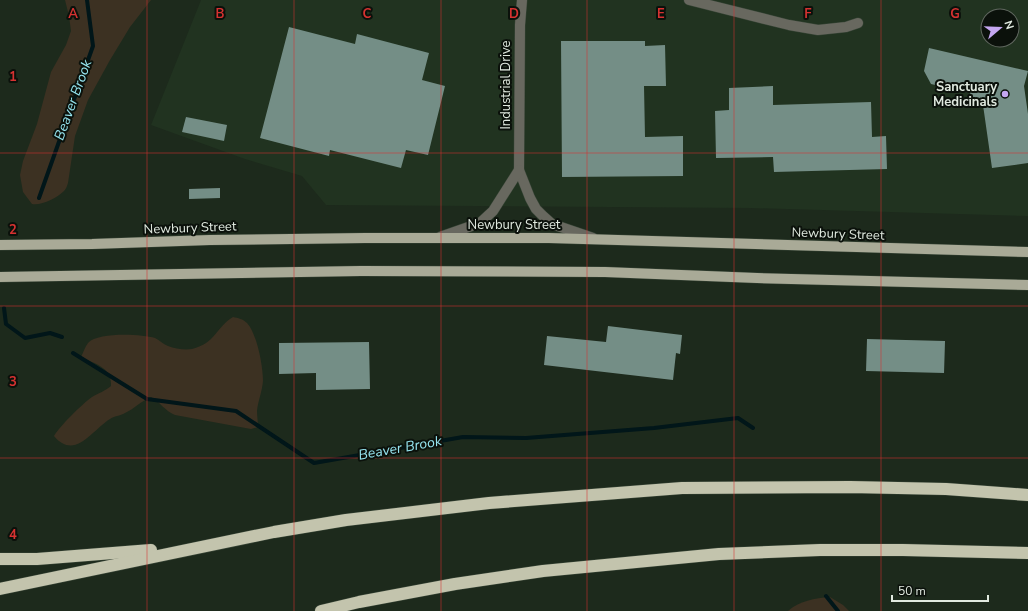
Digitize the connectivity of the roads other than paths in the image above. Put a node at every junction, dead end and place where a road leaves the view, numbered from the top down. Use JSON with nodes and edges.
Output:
{"nodes":[{"id":1,"x":522,"y":0,"type":"edge"},
{"id":2,"x":689,"y":0,"type":"edge"},
{"id":3,"x":858,"y":23,"type":"dead end"},
{"id":4,"x":519,"y":170,"type":"junction"},
{"id":5,"x":438,"y":238,"type":"junction"},
{"id":6,"x":595,"y":239,"type":"junction"},
{"id":7,"x":0,"y":245,"type":"edge"},
{"id":8,"x":1028,"y":252,"type":"edge"},
{"id":9,"x":0,"y":277,"type":"edge"},
{"id":10,"x":1028,"y":285,"type":"edge"},
{"id":11,"x":1028,"y":495,"type":"edge"},
{"id":12,"x":204,"y":546,"type":"junction"},
{"id":13,"x":1028,"y":554,"type":"edge"},
{"id":14,"x":0,"y":559,"type":"edge"},
{"id":15,"x":0,"y":589,"type":"edge"},
{"id":16,"x":321,"y":611,"type":"edge"}],
"edges":[{"from":1,"to":4,"type":"street","name":"Industrial Drive"},
{"from":2,"to":3,"type":"street"},
{"from":4,"to":5,"type":"street"},
{"from":4,"to":6,"type":"street","name":"Industrial Drive"},
{"from":5,"to":6,"type":"main road","name":"Newbury Street"},
{"from":5,"to":7,"type":"main road","name":"Newbury Street"},
{"from":6,"to":8,"type":"main road","name":"Newbury Street"},
{"from":9,"to":10,"type":"main road"},
{"from":11,"to":12,"type":"highway"},
{"from":12,"to":14,"type":"highway"},
{"from":12,"to":15,"type":"highway"},
{"from":13,"to":16,"type":"highway"}]}
